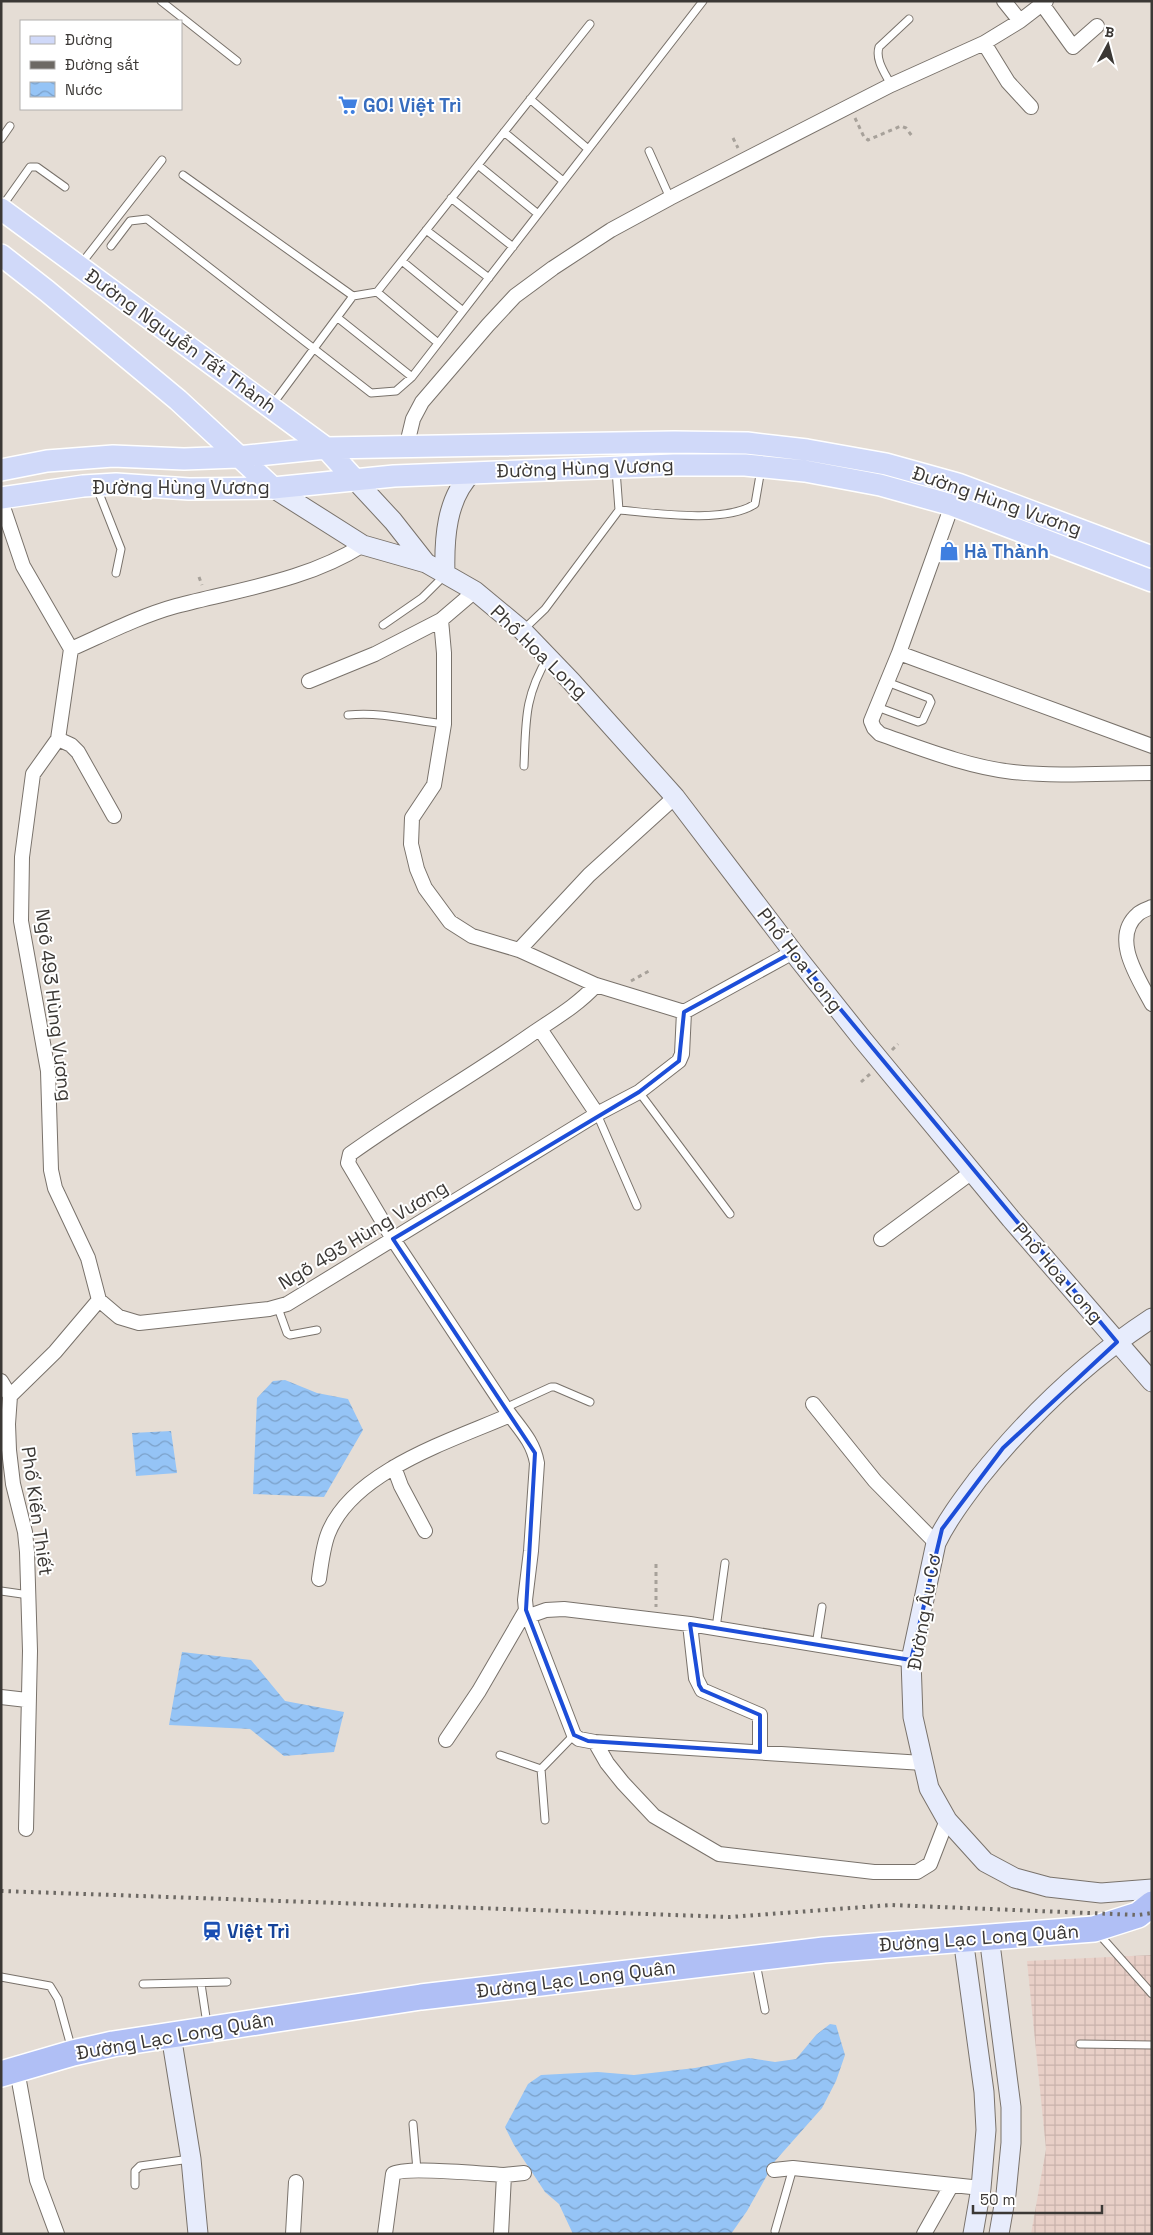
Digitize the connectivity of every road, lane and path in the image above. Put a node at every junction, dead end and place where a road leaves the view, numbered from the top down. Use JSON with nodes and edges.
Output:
{"nodes":[{"id":1,"x":702,"y":1,"type":"edge"},
{"id":2,"x":1004,"y":1,"type":"edge"},
{"id":3,"x":165,"y":3,"type":"edge"},
{"id":4,"x":1044,"y":3,"type":"edge"},
{"id":5,"x":908,"y":19,"type":"dead end"},
{"id":6,"x":1020,"y":21,"type":"junction"},
{"id":7,"x":590,"y":24,"type":"dead end"},
{"id":8,"x":1097,"y":26,"type":"dead end"},
{"id":9,"x":984,"y":43,"type":"junction"},
{"id":10,"x":237,"y":62,"type":"dead end"},
{"id":11,"x":891,"y":85,"type":"junction"},
{"id":12,"x":530,"y":99,"type":"junction"},
{"id":13,"x":849,"y":106,"type":"junction"},
{"id":14,"x":1031,"y":107,"type":"dead end"},
{"id":15,"x":10,"y":126,"type":"dead end"},
{"id":16,"x":504,"y":132,"type":"junction"},
{"id":17,"x":912,"y":136,"type":"dead end"},
{"id":18,"x":1,"y":139,"type":"edge"},
{"id":19,"x":588,"y":149,"type":"junction"},
{"id":20,"x":648,"y":151,"type":"dead end"},
{"id":21,"x":162,"y":160,"type":"dead end"},
{"id":22,"x":478,"y":165,"type":"junction"},
{"id":23,"x":183,"y":175,"type":"dead end"},
{"id":24,"x":563,"y":181,"type":"junction"},
{"id":25,"x":64,"y":188,"type":"dead end"},
{"id":26,"x":451,"y":198,"type":"junction"},
{"id":27,"x":670,"y":198,"type":"junction"},
{"id":28,"x":1,"y":208,"type":"edge"},
{"id":29,"x":538,"y":214,"type":"junction"},
{"id":30,"x":426,"y":230,"type":"junction"},
{"id":31,"x":111,"y":246,"type":"dead end"},
{"id":32,"x":512,"y":247,"type":"junction"},
{"id":33,"x":1,"y":255,"type":"edge"},
{"id":34,"x":402,"y":261,"type":"junction"},
{"id":35,"x":79,"y":266,"type":"junction"},
{"id":36,"x":488,"y":278,"type":"junction"},
{"id":37,"x":377,"y":292,"type":"junction"},
{"id":38,"x":353,"y":296,"type":"junction"},
{"id":39,"x":463,"y":311,"type":"junction"},
{"id":40,"x":338,"y":318,"type":"junction"},
{"id":41,"x":438,"y":343,"type":"junction"},
{"id":42,"x":314,"y":350,"type":"junction"},
{"id":43,"x":412,"y":377,"type":"junction"},
{"id":44,"x":270,"y":407,"type":"junction"},
{"id":45,"x":326,"y":448,"type":"junction"},
{"id":46,"x":406,"y":448,"type":"junction"},
{"id":47,"x":238,"y":457,"type":"junction"},
{"id":48,"x":761,"y":466,"type":"junction"},
{"id":49,"x":616,"y":467,"type":"junction"},
{"id":50,"x":1,"y":470,"type":"edge"},
{"id":51,"x":472,"y":473,"type":"junction"},
{"id":52,"x":355,"y":480,"type":"junction"},
{"id":53,"x":96,"y":485,"type":"junction"},
{"id":54,"x":273,"y":488,"type":"junction"},
{"id":55,"x":1,"y":500,"type":"edge"},
{"id":56,"x":952,"y":505,"type":"junction"},
{"id":57,"x":619,"y":510,"type":"junction"},
{"id":58,"x":363,"y":545,"type":"junction"},
{"id":59,"x":1152,"y":557,"type":"edge"},
{"id":60,"x":426,"y":563,"type":"junction"},
{"id":61,"x":116,"y":573,"type":"dead end"},
{"id":62,"x":445,"y":574,"type":"junction"},
{"id":63,"x":1152,"y":581,"type":"edge"},
{"id":64,"x":475,"y":591,"type":"junction"},
{"id":65,"x":441,"y":620,"type":"junction"},
{"id":66,"x":383,"y":625,"type":"dead end"},
{"id":67,"x":522,"y":630,"type":"junction"},
{"id":68,"x":71,"y":650,"type":"junction"},
{"id":69,"x":900,"y":653,"type":"junction"},
{"id":70,"x":548,"y":657,"type":"junction"},
{"id":71,"x":309,"y":681,"type":"dead end"},
{"id":72,"x":887,"y":682,"type":"junction"},
{"id":73,"x":877,"y":707,"type":"junction"},
{"id":74,"x":348,"y":715,"type":"dead end"},
{"id":75,"x":444,"y":724,"type":"junction"},
{"id":76,"x":58,"y":739,"type":"junction"},
{"id":77,"x":1152,"y":746,"type":"edge"},
{"id":78,"x":524,"y":766,"type":"dead end"},
{"id":79,"x":1152,"y":773,"type":"edge"},
{"id":80,"x":676,"y":797,"type":"junction"},
{"id":81,"x":114,"y":816,"type":"dead end"},
{"id":82,"x":1152,"y":907,"type":"edge"},
{"id":83,"x":519,"y":950,"type":"junction"},
{"id":84,"x":793,"y":952,"type":"junction"},
{"id":85,"x":596,"y":985,"type":"junction"},
{"id":86,"x":1152,"y":1004,"type":"edge"},
{"id":87,"x":684,"y":1012,"type":"junction"},
{"id":88,"x":540,"y":1029,"type":"junction"},
{"id":89,"x":640,"y":1092,"type":"junction"},
{"id":90,"x":597,"y":1114,"type":"junction"},
{"id":91,"x":972,"y":1172,"type":"junction"},
{"id":92,"x":637,"y":1206,"type":"dead end"},
{"id":93,"x":730,"y":1214,"type":"dead end"},
{"id":94,"x":393,"y":1239,"type":"junction"},
{"id":95,"x":881,"y":1239,"type":"dead end"},
{"id":96,"x":99,"y":1300,"type":"junction"},
{"id":97,"x":278,"y":1308,"type":"junction"},
{"id":98,"x":1152,"y":1318,"type":"edge"},
{"id":99,"x":317,"y":1330,"type":"dead end"},
{"id":100,"x":1117,"y":1342,"type":"junction"},
{"id":101,"x":1,"y":1381,"type":"edge"},
{"id":102,"x":1152,"y":1382,"type":"edge"},
{"id":103,"x":10,"y":1396,"type":"junction"},
{"id":104,"x":590,"y":1402,"type":"dead end"},
{"id":105,"x":813,"y":1404,"type":"dead end"},
{"id":106,"x":508,"y":1412,"type":"junction"},
{"id":107,"x":394,"y":1467,"type":"junction"},
{"id":108,"x":425,"y":1531,"type":"dead end"},
{"id":109,"x":936,"y":1543,"type":"junction"},
{"id":110,"x":725,"y":1563,"type":"dead end"},
{"id":111,"x":656,"y":1564,"type":"dead end"},
{"id":112,"x":319,"y":1579,"type":"dead end"},
{"id":113,"x":1,"y":1592,"type":"edge"},
{"id":114,"x":29,"y":1594,"type":"junction"},
{"id":115,"x":822,"y":1607,"type":"dead end"},
{"id":116,"x":528,"y":1613,"type":"junction"},
{"id":117,"x":656,"y":1620,"type":"junction"},
{"id":118,"x":690,"y":1624,"type":"junction"},
{"id":119,"x":716,"y":1628,"type":"junction"},
{"id":120,"x":816,"y":1645,"type":"junction"},
{"id":121,"x":911,"y":1660,"type":"junction"},
{"id":122,"x":1,"y":1697,"type":"edge"},
{"id":123,"x":27,"y":1700,"type":"junction"},
{"id":124,"x":574,"y":1735,"type":"junction"},
{"id":125,"x":446,"y":1740,"type":"dead end"},
{"id":126,"x":595,"y":1742,"type":"junction"},
{"id":127,"x":760,"y":1752,"type":"junction"},
{"id":128,"x":500,"y":1755,"type":"dead end"},
{"id":129,"x":922,"y":1763,"type":"junction"},
{"id":130,"x":541,"y":1769,"type":"junction"},
{"id":131,"x":545,"y":1820,"type":"dead end"},
{"id":132,"x":947,"y":1820,"type":"junction"},
{"id":133,"x":26,"y":1829,"type":"dead end"},
{"id":134,"x":1152,"y":1889,"type":"edge"},
{"id":135,"x":1152,"y":1904,"type":"edge"},
{"id":136,"x":1094,"y":1929,"type":"junction"},
{"id":137,"x":989,"y":1936,"type":"junction"},
{"id":138,"x":963,"y":1938,"type":"junction"},
{"id":139,"x":754,"y":1958,"type":"junction"},
{"id":140,"x":1,"y":1977,"type":"edge"},
{"id":141,"x":227,"y":1982,"type":"dead end"},
{"id":142,"x":143,"y":1984,"type":"dead end"},
{"id":143,"x":201,"y":1984,"type":"junction"},
{"id":144,"x":1152,"y":1994,"type":"edge"},
{"id":145,"x":765,"y":2010,"type":"dead end"},
{"id":146,"x":208,"y":2030,"type":"junction"},
{"id":147,"x":171,"y":2035,"type":"junction"},
{"id":148,"x":1080,"y":2044,"type":"dead end"},
{"id":149,"x":1152,"y":2045,"type":"edge"},
{"id":150,"x":73,"y":2053,"type":"junction"},
{"id":151,"x":9,"y":2072,"type":"edge"},
{"id":152,"x":413,"y":2124,"type":"dead end"},
{"id":153,"x":191,"y":2159,"type":"junction"},
{"id":154,"x":793,"y":2168,"type":"junction"},
{"id":155,"x":417,"y":2170,"type":"junction"},
{"id":156,"x":774,"y":2170,"type":"dead end"},
{"id":157,"x":524,"y":2173,"type":"dead end"},
{"id":158,"x":504,"y":2175,"type":"junction"},
{"id":159,"x":296,"y":2182,"type":"dead end"},
{"id":160,"x":135,"y":2184,"type":"dead end"},
{"id":161,"x":951,"y":2186,"type":"junction"},
{"id":162,"x":981,"y":2188,"type":"junction"},
{"id":163,"x":775,"y":2231,"type":"dead end"},
{"id":164,"x":57,"y":2234,"type":"edge"},
{"id":165,"x":198,"y":2234,"type":"edge"},
{"id":166,"x":293,"y":2234,"type":"edge"},
{"id":167,"x":385,"y":2234,"type":"edge"},
{"id":168,"x":501,"y":2234,"type":"edge"},
{"id":169,"x":924,"y":2234,"type":"edge"},
{"id":170,"x":973,"y":2234,"type":"edge"},
{"id":171,"x":999,"y":2234,"type":"edge"}],
"edges":[{"from":1,"to":19,"type":"lane"},
{"from":2,"to":6,"type":"street"},
{"from":3,"to":10,"type":"lane"},
{"from":4,"to":6,"type":"street"},
{"from":4,"to":8,"type":"street"},
{"from":5,"to":11,"type":"lane"},
{"from":6,"to":9,"type":"street"},
{"from":7,"to":12,"type":"lane"},
{"from":9,"to":11,"type":"street"},
{"from":9,"to":14,"type":"street"},
{"from":11,"to":13,"type":"street"},
{"from":12,"to":16,"type":"lane"},
{"from":12,"to":19,"type":"lane"},
{"from":13,"to":17,"type":"path"},
{"from":13,"to":27,"type":"street"},
{"from":15,"to":18,"type":"lane"},
{"from":16,"to":22,"type":"lane"},
{"from":16,"to":24,"type":"lane"},
{"from":19,"to":24,"type":"lane"},
{"from":20,"to":27,"type":"lane"},
{"from":21,"to":35,"type":"lane"},
{"from":22,"to":26,"type":"lane"},
{"from":22,"to":29,"type":"lane"},
{"from":23,"to":38,"type":"lane"},
{"from":24,"to":29,"type":"lane"},
{"from":25,"to":28,"type":"lane"},
{"from":26,"to":30,"type":"lane"},
{"from":26,"to":32,"type":"lane"},
{"from":27,"to":46,"type":"street"},
{"from":28,"to":35,"type":"main road","name":"Đường Nguyễn Tất Thành"},
{"from":29,"to":32,"type":"lane"},
{"from":30,"to":34,"type":"lane"},
{"from":30,"to":36,"type":"lane"},
{"from":31,"to":42,"type":"lane"},
{"from":32,"to":36,"type":"lane"},
{"from":33,"to":47,"type":"main road","name":"Đường Nguyễn Tất Thành"},
{"from":34,"to":37,"type":"lane"},
{"from":34,"to":39,"type":"lane"},
{"from":35,"to":44,"type":"main road","name":"Đường Nguyễn Tất Thành"},
{"from":36,"to":39,"type":"lane"},
{"from":37,"to":38,"type":"lane"},
{"from":37,"to":41,"type":"lane"},
{"from":38,"to":40,"type":"lane"},
{"from":39,"to":41,"type":"lane"},
{"from":40,"to":42,"type":"lane"},
{"from":40,"to":43,"type":"lane"},
{"from":41,"to":43,"type":"lane"},
{"from":42,"to":43,"type":"lane"},
{"from":42,"to":44,"type":"lane"},
{"from":44,"to":45,"type":"main road","name":"Đường Nguyễn Tất Thành"},
{"from":45,"to":46,"type":"main road","name":"Đường Hùng Vương"},
{"from":45,"to":47,"type":"main road","name":"Đường Hùng Vương"},
{"from":45,"to":52,"type":"main road","name":"Đường Nguyễn Tất Thành"},
{"from":46,"to":59,"type":"main road","name":"Đường Hùng Vương"},
{"from":47,"to":50,"type":"main road","name":"Đường Hùng Vương"},
{"from":47,"to":54,"type":"main road","name":"Đường Nguyễn Tất Thành"},
{"from":48,"to":49,"type":"main road","name":"Đường Hùng Vương"},
{"from":48,"to":56,"type":"main road","name":"Đường Hùng Vương"},
{"from":48,"to":57,"type":"lane"},
{"from":49,"to":51,"type":"main road","name":"Đường Hùng Vương"},
{"from":49,"to":57,"type":"lane"},
{"from":51,"to":52,"type":"main road","name":"Đường Hùng Vương"},
{"from":51,"to":62,"type":"street"},
{"from":52,"to":54,"type":"main road","name":"Đường Hùng Vương"},
{"from":52,"to":60,"type":"street","name":"Phố Hoa Long"},
{"from":53,"to":54,"type":"main road","name":"Đường Hùng Vương"},
{"from":53,"to":55,"type":"main road","name":"Đường Hùng Vương"},
{"from":53,"to":61,"type":"lane"},
{"from":54,"to":58,"type":"street","name":"Phố Hoa Long"},
{"from":55,"to":68,"type":"street"},
{"from":56,"to":63,"type":"main road","name":"Đường Hùng Vương"},
{"from":56,"to":69,"type":"street"},
{"from":57,"to":67,"type":"lane"},
{"from":58,"to":60,"type":"street","name":"Phố Hoa Long"},
{"from":58,"to":68,"type":"street"},
{"from":60,"to":62,"type":"street","name":"Phố Hoa Long"},
{"from":62,"to":64,"type":"street","name":"Phố Hoa Long"},
{"from":62,"to":66,"type":"lane"},
{"from":64,"to":65,"type":"street"},
{"from":64,"to":67,"type":"street","name":"Phố Hoa Long"},
{"from":65,"to":71,"type":"street"},
{"from":65,"to":75,"type":"street"},
{"from":67,"to":70,"type":"street","name":"Phố Hoa Long"},
{"from":68,"to":76,"type":"street","name":"Ngõ 493 Hùng Vương"},
{"from":69,"to":72,"type":"street"},
{"from":69,"to":77,"type":"street"},
{"from":70,"to":78,"type":"lane"},
{"from":70,"to":80,"type":"street","name":"Phố Hoa Long"},
{"from":72,"to":73,"type":"street"},
{"from":72,"to":73,"type":"lane"},
{"from":73,"to":79,"type":"street"},
{"from":74,"to":75,"type":"lane"},
{"from":75,"to":83,"type":"street"},
{"from":76,"to":81,"type":"street"},
{"from":76,"to":96,"type":"street","name":"Ngõ 493 Hùng Vương"},
{"from":80,"to":83,"type":"street"},
{"from":80,"to":84,"type":"street","name":"Phố Hoa Long"},
{"from":82,"to":86,"type":"street"},
{"from":83,"to":85,"type":"street"},
{"from":84,"to":87,"type":"street"},
{"from":84,"to":91,"type":"street","name":"Phố Hoa Long"},
{"from":85,"to":87,"type":"street"},
{"from":85,"to":88,"type":"street"},
{"from":87,"to":89,"type":"street","name":"Ngõ 493 Hùng Vương"},
{"from":88,"to":90,"type":"street"},
{"from":88,"to":94,"type":"street"},
{"from":89,"to":90,"type":"street","name":"Ngõ 493 Hùng Vương"},
{"from":89,"to":93,"type":"lane"},
{"from":90,"to":92,"type":"lane"},
{"from":90,"to":94,"type":"street","name":"Ngõ 493 Hùng Vương"},
{"from":91,"to":95,"type":"street"},
{"from":91,"to":100,"type":"street","name":"Phố Hoa Long"},
{"from":94,"to":97,"type":"street","name":"Ngõ 493 Hùng Vương"},
{"from":94,"to":106,"type":"street"},
{"from":96,"to":97,"type":"street","name":"Ngõ 493 Hùng Vương"},
{"from":96,"to":103,"type":"street"},
{"from":97,"to":99,"type":"lane"},
{"from":98,"to":100,"type":"street","name":"Đường Âu Cơ"},
{"from":100,"to":102,"type":"street","name":"Phố Hoa Long"},
{"from":100,"to":109,"type":"street","name":"Đường Âu Cơ"},
{"from":101,"to":103,"type":"street"},
{"from":103,"to":114,"type":"street","name":"Phố Kiến Thiết"},
{"from":104,"to":106,"type":"lane"},
{"from":105,"to":109,"type":"street"},
{"from":106,"to":107,"type":"street"},
{"from":106,"to":116,"type":"street"},
{"from":107,"to":108,"type":"street"},
{"from":107,"to":112,"type":"street"},
{"from":109,"to":121,"type":"street","name":"Đường Âu Cơ"},
{"from":110,"to":119,"type":"lane"},
{"from":111,"to":117,"type":"path"},
{"from":113,"to":114,"type":"lane"},
{"from":114,"to":123,"type":"street","name":"Phố Kiến Thiết"},
{"from":115,"to":120,"type":"lane"},
{"from":116,"to":117,"type":"street"},
{"from":116,"to":124,"type":"street"},
{"from":116,"to":125,"type":"street"},
{"from":117,"to":118,"type":"street"},
{"from":118,"to":119,"type":"street"},
{"from":118,"to":127,"type":"street"},
{"from":119,"to":120,"type":"street"},
{"from":120,"to":121,"type":"street"},
{"from":121,"to":129,"type":"street","name":"Đường Âu Cơ"},
{"from":122,"to":123,"type":"street"},
{"from":123,"to":133,"type":"street","name":"Phố Kiến Thiết"},
{"from":124,"to":126,"type":"street"},
{"from":124,"to":130,"type":"lane"},
{"from":126,"to":127,"type":"street"},
{"from":126,"to":132,"type":"street"},
{"from":127,"to":129,"type":"street"},
{"from":128,"to":130,"type":"lane"},
{"from":129,"to":132,"type":"street","name":"Đường Âu Cơ"},
{"from":130,"to":131,"type":"lane"},
{"from":132,"to":134,"type":"street","name":"Đường Âu Cơ"},
{"from":135,"to":136,"type":"highway","name":"Đường Lạc Long Quân"},
{"from":136,"to":137,"type":"highway","name":"Đường Lạc Long Quân"},
{"from":136,"to":144,"type":"lane"},
{"from":137,"to":138,"type":"highway","name":"Đường Lạc Long Quân"},
{"from":137,"to":171,"type":"street"},
{"from":138,"to":139,"type":"highway","name":"Đường Lạc Long Quân"},
{"from":138,"to":162,"type":"street"},
{"from":139,"to":145,"type":"lane"},
{"from":139,"to":146,"type":"highway","name":"Đường Lạc Long Quân"},
{"from":140,"to":150,"type":"lane"},
{"from":141,"to":143,"type":"lane"},
{"from":142,"to":143,"type":"lane"},
{"from":143,"to":146,"type":"lane"},
{"from":146,"to":147,"type":"highway","name":"Đường Lạc Long Quân"},
{"from":147,"to":150,"type":"highway","name":"Đường Lạc Long Quân"},
{"from":147,"to":153,"type":"street"},
{"from":148,"to":149,"type":"lane"},
{"from":150,"to":151,"type":"highway","name":"Đường Lạc Long Quân"},
{"from":151,"to":164,"type":"street"},
{"from":152,"to":155,"type":"lane"},
{"from":153,"to":160,"type":"lane"},
{"from":153,"to":165,"type":"street"},
{"from":154,"to":156,"type":"street"},
{"from":154,"to":161,"type":"street"},
{"from":154,"to":163,"type":"lane"},
{"from":155,"to":158,"type":"street"},
{"from":155,"to":167,"type":"street"},
{"from":157,"to":158,"type":"street"},
{"from":158,"to":168,"type":"street"},
{"from":159,"to":166,"type":"street"},
{"from":161,"to":162,"type":"street"},
{"from":161,"to":169,"type":"street"},
{"from":162,"to":170,"type":"street"}]}
